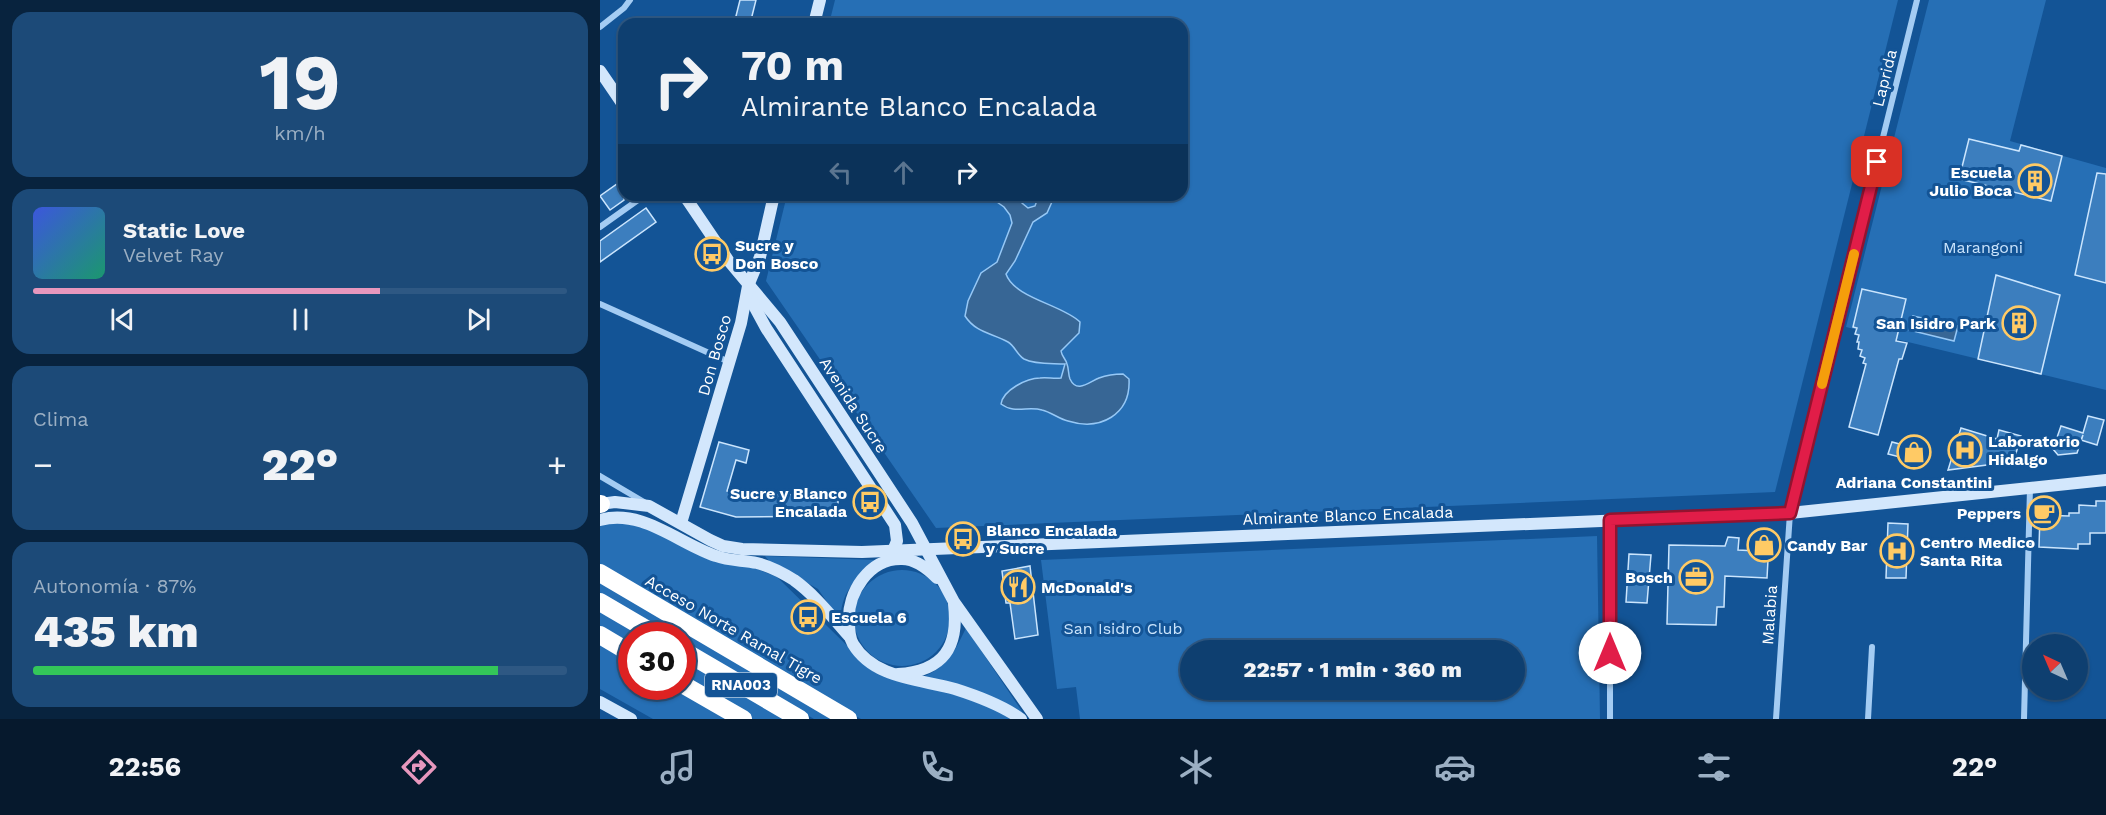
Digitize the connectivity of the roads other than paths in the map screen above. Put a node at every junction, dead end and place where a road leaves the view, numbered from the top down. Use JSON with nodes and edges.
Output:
{"nodes":[{"id":1,"x":630,"y":0,"type":"edge"},
{"id":2,"x":820,"y":0,"type":"edge"},
{"id":3,"x":1917,"y":0,"type":"edge"},
{"id":4,"x":816,"y":18,"type":"edge"},
{"id":5,"x":600,"y":27,"type":"edge"},
{"id":6,"x":600,"y":71,"type":"edge"},
{"id":7,"x":618,"y":97,"type":"edge"},
{"id":8,"x":637,"y":201,"type":"edge"},
{"id":9,"x":688,"y":201,"type":"edge"},
{"id":10,"x":773,"y":201,"type":"edge"},
{"id":11,"x":600,"y":227,"type":"edge"},
{"id":12,"x":748,"y":286,"type":"junction"},
{"id":13,"x":600,"y":304,"type":"edge"},
{"id":14,"x":729,"y":362,"type":"junction"},
{"id":15,"x":600,"y":476,"type":"edge"},
{"id":16,"x":2106,"y":480,"type":"edge"},
{"id":17,"x":2030,"y":488,"type":"junction"},
{"id":18,"x":600,"y":504,"type":"edge"},
{"id":19,"x":649,"y":506,"type":"junction"},
{"id":20,"x":1790,"y":513,"type":"junction"},
{"id":21,"x":600,"y":520,"type":"edge"},
{"id":22,"x":1610,"y":520,"type":"junction"},
{"id":23,"x":681,"y":523,"type":"junction"},
{"id":24,"x":924,"y":548,"type":"junction"},
{"id":25,"x":895,"y":556,"type":"junction"},
{"id":26,"x":600,"y":573,"type":"edge"},
{"id":27,"x":943,"y":584,"type":"junction"},
{"id":28,"x":600,"y":602,"type":"edge"},
{"id":29,"x":954,"y":603,"type":"junction"},
{"id":30,"x":634,"y":622,"type":"edge"},
{"id":31,"x":600,"y":635,"type":"edge"},
{"id":32,"x":849,"y":636,"type":"junction"},
{"id":33,"x":618,"y":646,"type":"edge"},
{"id":34,"x":1872,"y":647,"type":"dead end"},
{"id":35,"x":696,"y":658,"type":"edge"},
{"id":36,"x":895,"y":674,"type":"junction"},
{"id":37,"x":696,"y":692,"type":"edge"},
{"id":38,"x":600,"y":702,"type":"edge"},
{"id":39,"x":1037,"y":718,"type":"edge"},
{"id":40,"x":631,"y":719,"type":"edge"},
{"id":41,"x":743,"y":719,"type":"edge"},
{"id":42,"x":801,"y":719,"type":"edge"},
{"id":43,"x":848,"y":719,"type":"edge"},
{"id":44,"x":1022,"y":719,"type":"edge"},
{"id":45,"x":1610,"y":719,"type":"edge"},
{"id":46,"x":1776,"y":719,"type":"edge"},
{"id":47,"x":1868,"y":719,"type":"edge"},
{"id":48,"x":2024,"y":719,"type":"edge"}],
"edges":[{"from":1,"to":5,"type":"street"},
{"from":2,"to":4,"type":"main road"},
{"from":3,"to":20,"type":"street","name":"Laprida"},
{"from":6,"to":7,"type":"main road"},
{"from":8,"to":11,"type":"street"},
{"from":9,"to":12,"type":"main road","name":"Avenida Sucre"},
{"from":10,"to":12,"type":"main road","name":"Don Bosco"},
{"from":12,"to":14,"type":"main road","name":"Don Bosco"},
{"from":12,"to":24,"type":"main road","name":"Avenida Sucre"},
{"from":12,"to":25,"type":"main road","name":"Avenida Sucre"},
{"from":13,"to":14,"type":"street"},
{"from":14,"to":23,"type":"main road","name":"Don Bosco"},
{"from":15,"to":19,"type":"street"},
{"from":16,"to":17,"type":"main road","name":"Almirante Blanco Encalada"},
{"from":17,"to":20,"type":"main road","name":"Almirante Blanco Encalada"},
{"from":17,"to":48,"type":"street"},
{"from":18,"to":19,"type":"main road","name":"Almirante Blanco Encalada"},
{"from":19,"to":23,"type":"main road","name":"Almirante Blanco Encalada"},
{"from":20,"to":22,"type":"main road","name":"Almirante Blanco Encalada"},
{"from":20,"to":46,"type":"street","name":"Malabia"},
{"from":21,"to":32,"type":"main road"},
{"from":22,"to":24,"type":"main road","name":"Almirante Blanco Encalada"},
{"from":22,"to":45,"type":"street"},
{"from":23,"to":25,"type":"main road","name":"Almirante Blanco Encalada"},
{"from":24,"to":25,"type":"main road","name":"Almirante Blanco Encalada"},
{"from":24,"to":27,"type":"main road","name":"Avenida Sucre"},
{"from":25,"to":27,"type":"main road"},
{"from":25,"to":32,"type":"main road"},
{"from":26,"to":43,"type":"highway","name":"Acceso Norte Ramal Tigre","number":"RNA003"},
{"from":27,"to":29,"type":"main road"},
{"from":28,"to":30,"type":"highway"},
{"from":29,"to":36,"type":"main road"},
{"from":29,"to":39,"type":"main road"},
{"from":31,"to":33,"type":"highway"},
{"from":32,"to":36,"type":"main road"},
{"from":34,"to":47,"type":"street"},
{"from":35,"to":42,"type":"highway","number":"RNA003"},
{"from":36,"to":44,"type":"main road"},
{"from":37,"to":41,"type":"highway"},
{"from":38,"to":40,"type":"main road"}]}
